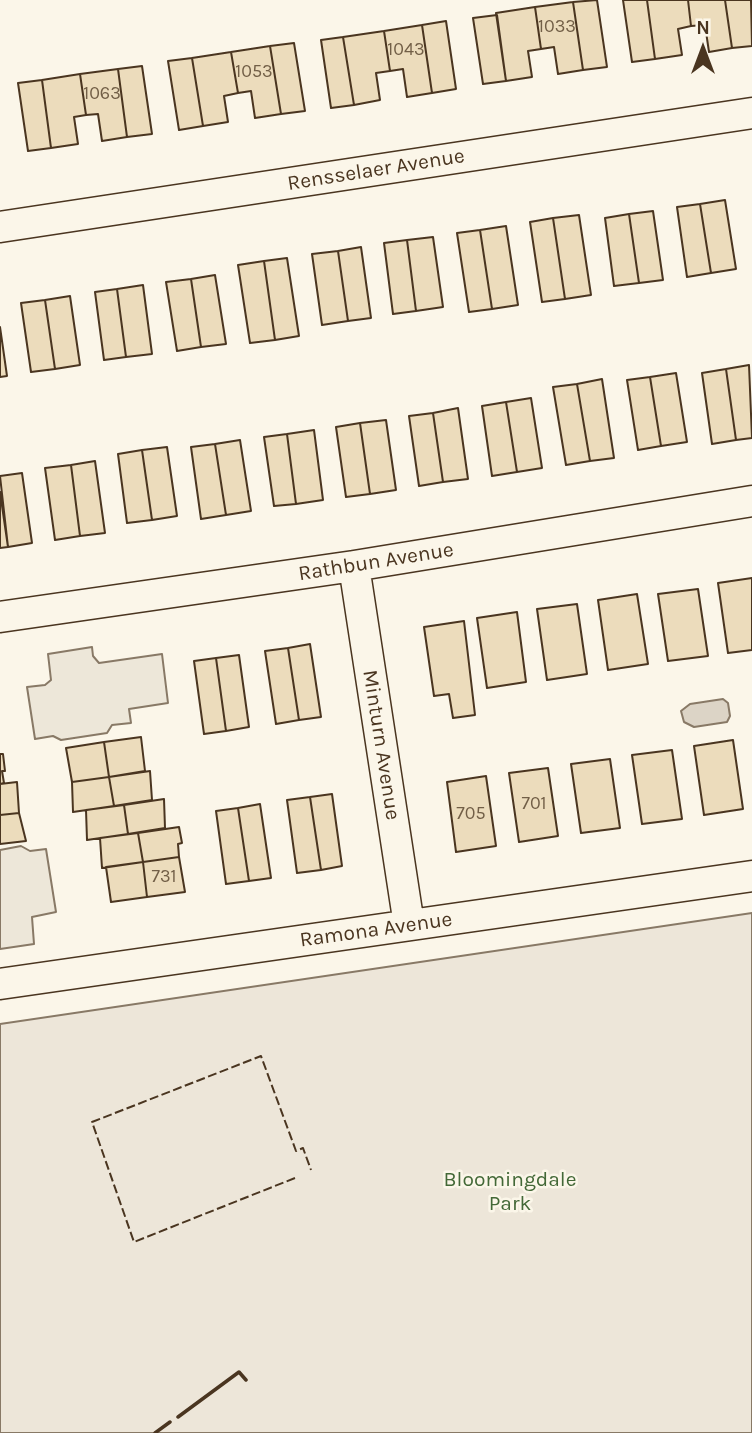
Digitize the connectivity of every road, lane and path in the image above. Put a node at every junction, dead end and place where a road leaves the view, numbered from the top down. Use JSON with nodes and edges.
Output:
{"nodes":[{"id":1,"x":752,"y":113,"type":"edge"},
{"id":2,"x":0,"y":227,"type":"edge"},
{"id":3,"x":752,"y":501,"type":"edge"},
{"id":4,"x":354,"y":566,"type":"junction"},
{"id":5,"x":0,"y":617,"type":"edge"},
{"id":6,"x":752,"y":876,"type":"edge"},
{"id":7,"x":409,"y":925,"type":"junction"},
{"id":8,"x":0,"y":984,"type":"edge"}],
"edges":[{"from":1,"to":2,"type":"street","name":"Rensselaer Avenue"},
{"from":3,"to":4,"type":"street","name":"Rathbun Avenue"},
{"from":4,"to":5,"type":"street","name":"Rathbun Avenue"},
{"from":4,"to":7,"type":"street","name":"Minturn Avenue"},
{"from":6,"to":7,"type":"street","name":"Ramona Avenue"},
{"from":7,"to":8,"type":"street","name":"Ramona Avenue"}]}
